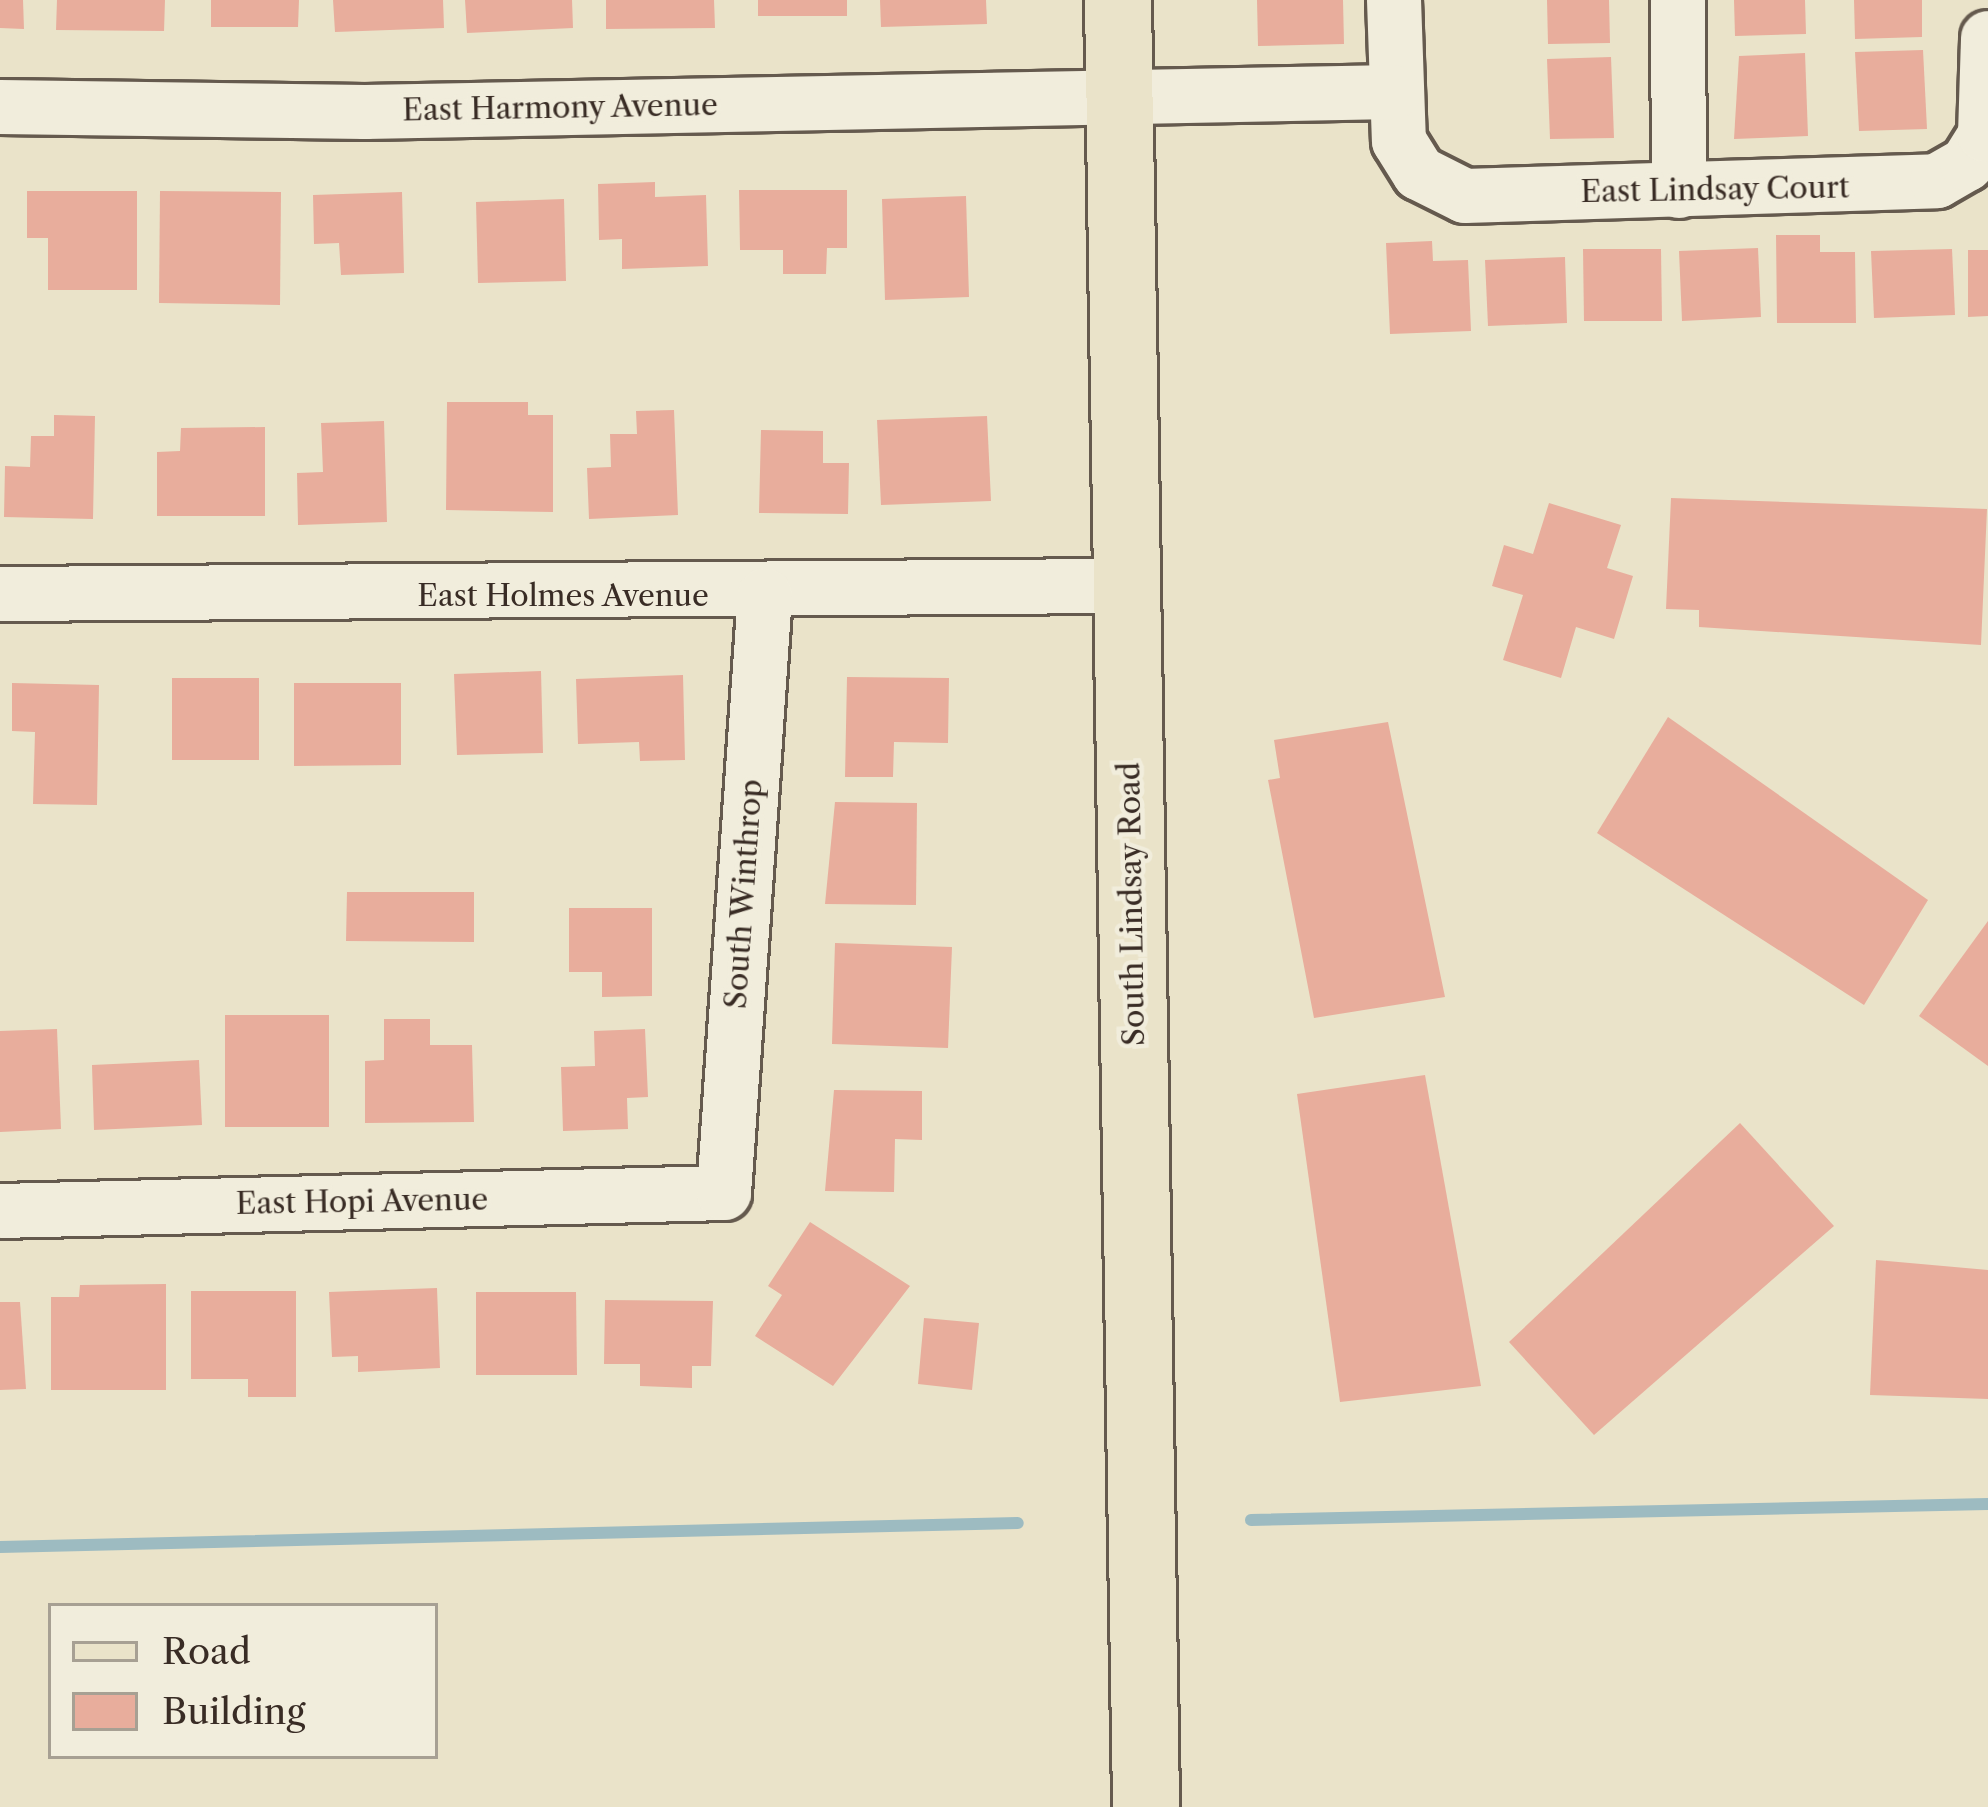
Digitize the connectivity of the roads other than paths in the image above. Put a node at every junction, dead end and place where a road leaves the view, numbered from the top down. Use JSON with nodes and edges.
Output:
{"nodes":[{"id":1,"x":1118,"y":0,"type":"edge"},
{"id":2,"x":1394,"y":0,"type":"edge"},
{"id":3,"x":1678,"y":0,"type":"edge"},
{"id":4,"x":1988,"y":38,"type":"edge"},
{"id":5,"x":1394,"y":92,"type":"junction"},
{"id":6,"x":1120,"y":98,"type":"junction"},
{"id":7,"x":0,"y":107,"type":"edge"},
{"id":8,"x":1679,"y":191,"type":"junction"},
{"id":9,"x":1127,"y":586,"type":"junction"},
{"id":10,"x":0,"y":593,"type":"edge"},
{"id":11,"x":765,"y":595,"type":"junction"},
{"id":12,"x":724,"y":1193,"type":"joint"},
{"id":13,"x":0,"y":1211,"type":"edge"},
{"id":14,"x":1146,"y":1807,"type":"edge"}],
"edges":[{"from":1,"to":6,"type":"main road","name":"South Lindsay Road"},
{"from":2,"to":5,"type":"street","name":"East Lindsay Court"},
{"from":3,"to":8,"type":"street"},
{"from":4,"to":8,"type":"street","name":"East Lindsay Court"},
{"from":5,"to":6,"type":"street"},
{"from":5,"to":8,"type":"street","name":"East Lindsay Court"},
{"from":6,"to":7,"type":"street","name":"East Harmony Avenue"},
{"from":6,"to":9,"type":"main road","name":"South Lindsay Road"},
{"from":9,"to":11,"type":"street","name":"East Holmes Avenue"},
{"from":9,"to":14,"type":"main road","name":"South Lindsay Road"},
{"from":10,"to":11,"type":"street","name":"East Holmes Avenue"},
{"from":11,"to":12,"type":"street","name":"South Winthrop"},
{"from":12,"to":13,"type":"street","name":"East Hopi Avenue"}]}
